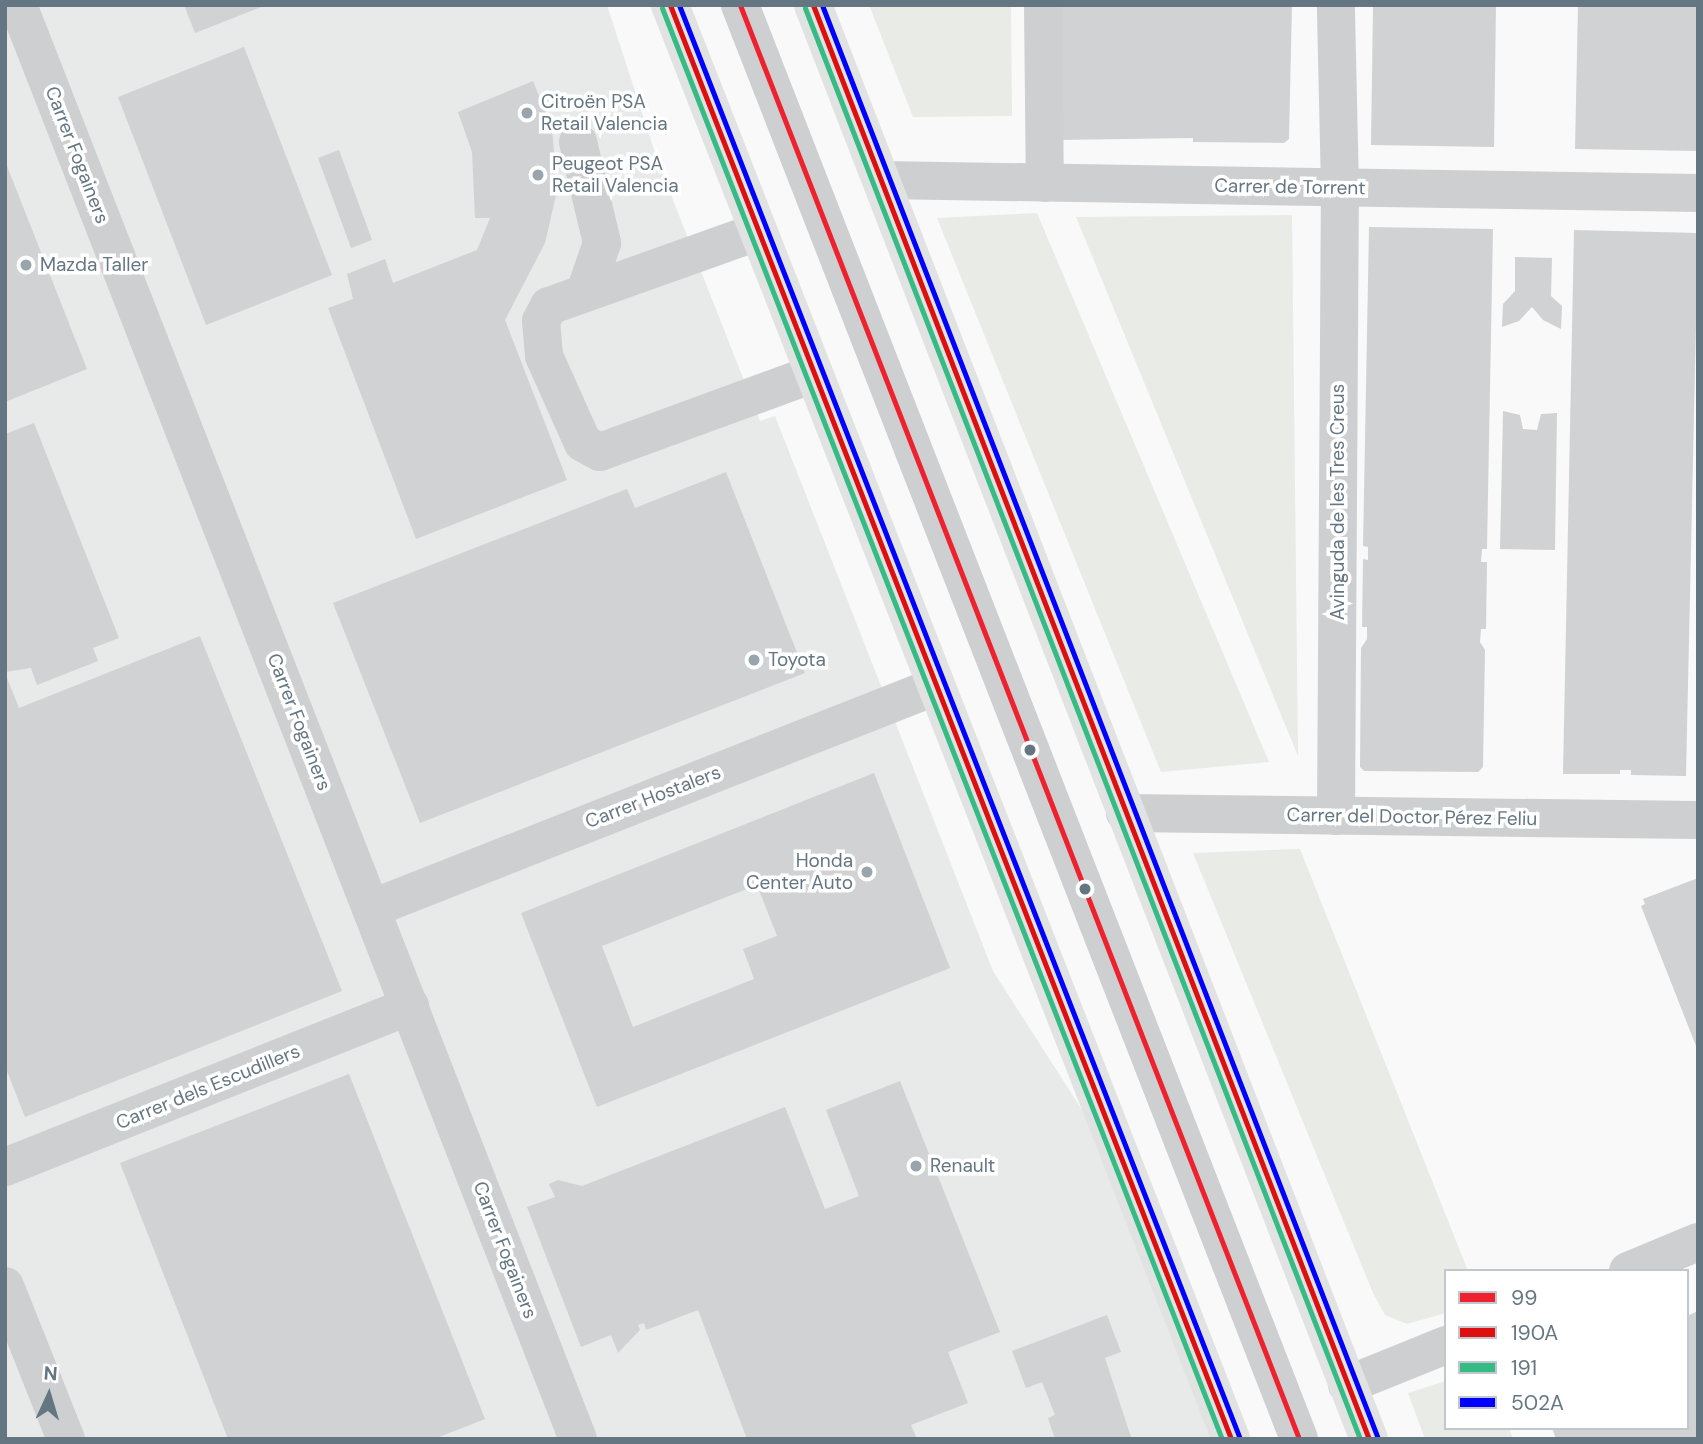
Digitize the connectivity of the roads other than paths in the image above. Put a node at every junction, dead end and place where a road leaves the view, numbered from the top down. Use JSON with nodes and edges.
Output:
{"nodes":[{"id":1,"x":18,"y":5,"type":"edge"},
{"id":2,"x":670,"y":5,"type":"edge"},
{"id":3,"x":740,"y":5,"type":"edge"},
{"id":4,"x":813,"y":5,"type":"edge"},
{"id":5,"x":1043,"y":5,"type":"edge"},
{"id":6,"x":1336,"y":5,"type":"edge"},
{"id":7,"x":578,"y":142,"type":"dead end"},
{"id":8,"x":883,"y":180,"type":"junction"},
{"id":9,"x":1045,"y":183,"type":"junction"},
{"id":10,"x":1340,"y":187,"type":"junction"},
{"id":11,"x":1698,"y":193,"type":"edge"},
{"id":12,"x":757,"y":232,"type":"junction"},
{"id":13,"x":585,"y":292,"type":"junction"},
{"id":14,"x":813,"y":374,"type":"junction"},
{"id":15,"x":934,"y":687,"type":"junction"},
{"id":16,"x":1125,"y":813,"type":"junction"},
{"id":17,"x":1336,"y":816,"type":"junction"},
{"id":18,"x":1698,"y":820,"type":"edge"},
{"id":19,"x":373,"y":908,"type":"junction"},
{"id":20,"x":410,"y":1006,"type":"junction"},
{"id":21,"x":5,"y":1167,"type":"edge"},
{"id":22,"x":1698,"y":1242,"type":"edge"},
{"id":23,"x":1633,"y":1269,"type":"edge"},
{"id":24,"x":5,"y":1286,"type":"edge"},
{"id":25,"x":1444,"y":1346,"type":"edge"},
{"id":26,"x":1347,"y":1385,"type":"junction"},
{"id":27,"x":66,"y":1439,"type":"edge"},
{"id":28,"x":578,"y":1439,"type":"edge"},
{"id":29,"x":1231,"y":1439,"type":"edge"},
{"id":30,"x":1299,"y":1439,"type":"edge"},
{"id":31,"x":1369,"y":1439,"type":"edge"}],
"edges":[{"from":1,"to":19,"type":"street","name":"Carrer Fogainers"},
{"from":2,"to":12,"type":"main road"},
{"from":3,"to":30,"type":"street"},
{"from":4,"to":8,"type":"main road"},
{"from":5,"to":9,"type":"street"},
{"from":6,"to":10,"type":"street","name":"Avinguda de les Tres Creus"},
{"from":7,"to":13,"type":"street"},
{"from":8,"to":9,"type":"street","name":"Carrer de Torrent"},
{"from":8,"to":16,"type":"main road"},
{"from":9,"to":10,"type":"street","name":"Carrer de Torrent"},
{"from":10,"to":11,"type":"street","name":"Carrer de Torrent"},
{"from":10,"to":17,"type":"street","name":"Avinguda de les Tres Creus"},
{"from":12,"to":13,"type":"street"},
{"from":12,"to":14,"type":"main road"},
{"from":13,"to":14,"type":"street"},
{"from":14,"to":15,"type":"main road"},
{"from":15,"to":19,"type":"street","name":"Carrer Hostalers"},
{"from":15,"to":29,"type":"main road"},
{"from":16,"to":17,"type":"street","name":"Carrer del Doctor Pérez Feliu"},
{"from":16,"to":26,"type":"main road"},
{"from":17,"to":18,"type":"street","name":"Carrer del Doctor Pérez Feliu"},
{"from":19,"to":20,"type":"street","name":"Carrer Fogainers"},
{"from":20,"to":21,"type":"street","name":"Carrer dels Escudillers"},
{"from":20,"to":28,"type":"street","name":"Carrer Fogainers"},
{"from":22,"to":23,"type":"street"},
{"from":24,"to":27,"type":"street"},
{"from":25,"to":26,"type":"street"},
{"from":26,"to":31,"type":"main road"}]}
